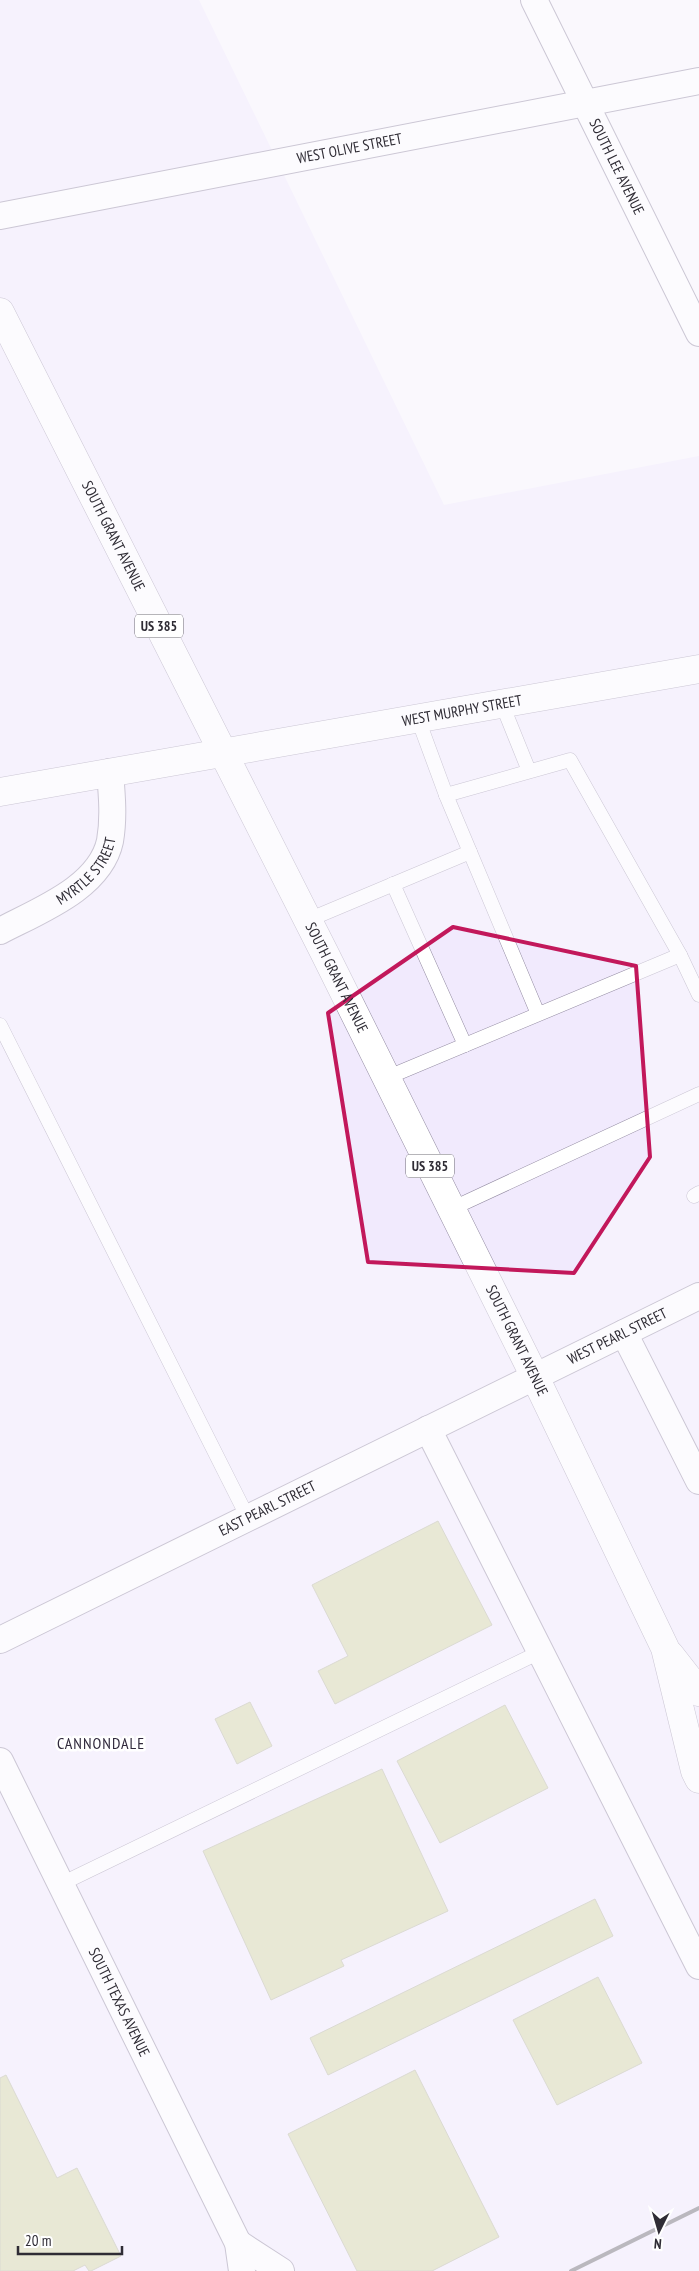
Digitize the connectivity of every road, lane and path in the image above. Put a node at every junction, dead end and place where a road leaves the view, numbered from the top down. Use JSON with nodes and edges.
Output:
{"nodes":[{"id":1,"x":534,"y":0,"type":"edge"},
{"id":2,"x":699,"y":81,"type":"edge"},
{"id":3,"x":585,"y":102,"type":"junction"},
{"id":4,"x":0,"y":216,"type":"edge"},
{"id":5,"x":0,"y":312,"type":"edge"},
{"id":6,"x":699,"y":333,"type":"edge"},
{"id":7,"x":699,"y":669,"type":"edge"},
{"id":8,"x":502,"y":704,"type":"junction"},
{"id":9,"x":418,"y":719,"type":"junction"},
{"id":10,"x":224,"y":754,"type":"junction"},
{"id":11,"x":110,"y":772,"type":"junction"},
{"id":12,"x":529,"y":772,"type":"junction"},
{"id":13,"x":0,"y":792,"type":"edge"},
{"id":14,"x":446,"y":795,"type":"junction"},
{"id":15,"x":470,"y":852,"type":"junction"},
{"id":16,"x":393,"y":884,"type":"junction"},
{"id":17,"x":308,"y":920,"type":"junction"},
{"id":18,"x":0,"y":931,"type":"edge"},
{"id":19,"x":680,"y":955,"type":"junction"},
{"id":20,"x":699,"y":995,"type":"edge"},
{"id":21,"x":538,"y":1014,"type":"junction"},
{"id":22,"x":0,"y":1025,"type":"edge"},
{"id":23,"x":465,"y":1045,"type":"junction"},
{"id":24,"x":386,"y":1078,"type":"junction"},
{"id":25,"x":699,"y":1094,"type":"edge"},
{"id":26,"x":452,"y":1209,"type":"junction"},
{"id":27,"x":699,"y":1296,"type":"edge"},
{"id":28,"x":624,"y":1333,"type":"junction"},
{"id":29,"x":534,"y":1377,"type":"junction"},
{"id":30,"x":428,"y":1429,"type":"junction"},
{"id":31,"x":699,"y":1481,"type":"edge"},
{"id":32,"x":248,"y":1518,"type":"junction"},
{"id":33,"x":0,"y":1640,"type":"edge"},
{"id":34,"x":665,"y":1648,"type":"junction"},
{"id":35,"x":540,"y":1652,"type":"junction"},
{"id":36,"x":699,"y":1692,"type":"edge"},
{"id":37,"x":0,"y":1761,"type":"edge"},
{"id":38,"x":699,"y":1779,"type":"edge"},
{"id":39,"x":61,"y":1884,"type":"junction"},
{"id":40,"x":699,"y":1966,"type":"edge"},
{"id":41,"x":238,"y":2243,"type":"junction"},
{"id":42,"x":242,"y":2271,"type":"edge"},
{"id":43,"x":281,"y":2271,"type":"edge"}],
"edges":[{"from":1,"to":3,"type":"street","name":"SOUTH LEE AVENUE"},
{"from":2,"to":3,"type":"street","name":"WEST OLIVE STREET"},
{"from":3,"to":4,"type":"street","name":"WEST OLIVE STREET"},
{"from":3,"to":6,"type":"street","name":"SOUTH LEE AVENUE"},
{"from":5,"to":10,"type":"main road","name":"SOUTH GRANT AVENUE","number":"US 385"},
{"from":7,"to":8,"type":"main road","name":"WEST MURPHY STREET"},
{"from":8,"to":9,"type":"main road","name":"WEST MURPHY STREET"},
{"from":8,"to":12,"type":"lane"},
{"from":9,"to":10,"type":"main road","name":"WEST MURPHY STREET"},
{"from":9,"to":14,"type":"lane"},
{"from":10,"to":11,"type":"main road","name":"WEST MURPHY STREET"},
{"from":10,"to":17,"type":"main road","name":"SOUTH GRANT AVENUE","number":"US 385"},
{"from":11,"to":13,"type":"main road","name":"WEST MURPHY STREET"},
{"from":11,"to":18,"type":"street","name":"MYRTLE STREET"},
{"from":12,"to":14,"type":"lane"},
{"from":12,"to":19,"type":"lane"},
{"from":14,"to":15,"type":"lane"},
{"from":15,"to":16,"type":"lane"},
{"from":15,"to":21,"type":"lane"},
{"from":16,"to":17,"type":"lane"},
{"from":16,"to":23,"type":"lane"},
{"from":17,"to":24,"type":"main road","name":"SOUTH GRANT AVENUE","number":"US 385"},
{"from":19,"to":20,"type":"lane"},
{"from":19,"to":21,"type":"lane"},
{"from":21,"to":23,"type":"lane"},
{"from":22,"to":32,"type":"lane"},
{"from":23,"to":24,"type":"lane"},
{"from":24,"to":26,"type":"main road","name":"SOUTH GRANT AVENUE","number":"US 385"},
{"from":25,"to":26,"type":"lane"},
{"from":26,"to":29,"type":"main road","name":"SOUTH GRANT AVENUE","number":"US 385"},
{"from":27,"to":28,"type":"street","name":"WEST PEARL STREET"},
{"from":28,"to":29,"type":"street","name":"WEST PEARL STREET"},
{"from":28,"to":31,"type":"street"},
{"from":29,"to":30,"type":"street","name":"EAST PEARL STREET"},
{"from":29,"to":34,"type":"main road","name":"SOUTH GRANT AVENUE","number":"US 385"},
{"from":30,"to":32,"type":"street","name":"EAST PEARL STREET"},
{"from":30,"to":35,"type":"street"},
{"from":32,"to":33,"type":"street","name":"EAST PEARL STREET"},
{"from":34,"to":36,"type":"main road","name":"SOUTH GRANT AVENUE","number":"US 385"},
{"from":34,"to":38,"type":"main road","name":"SOUTH GRANT AVENUE","number":"US 385"},
{"from":35,"to":39,"type":"lane"},
{"from":35,"to":40,"type":"street"},
{"from":37,"to":39,"type":"street","name":"SOUTH TEXAS AVENUE"},
{"from":39,"to":41,"type":"street","name":"SOUTH TEXAS AVENUE"},
{"from":41,"to":42,"type":"street","name":"SOUTH TEXAS AVENUE"},
{"from":41,"to":43,"type":"street"}]}
